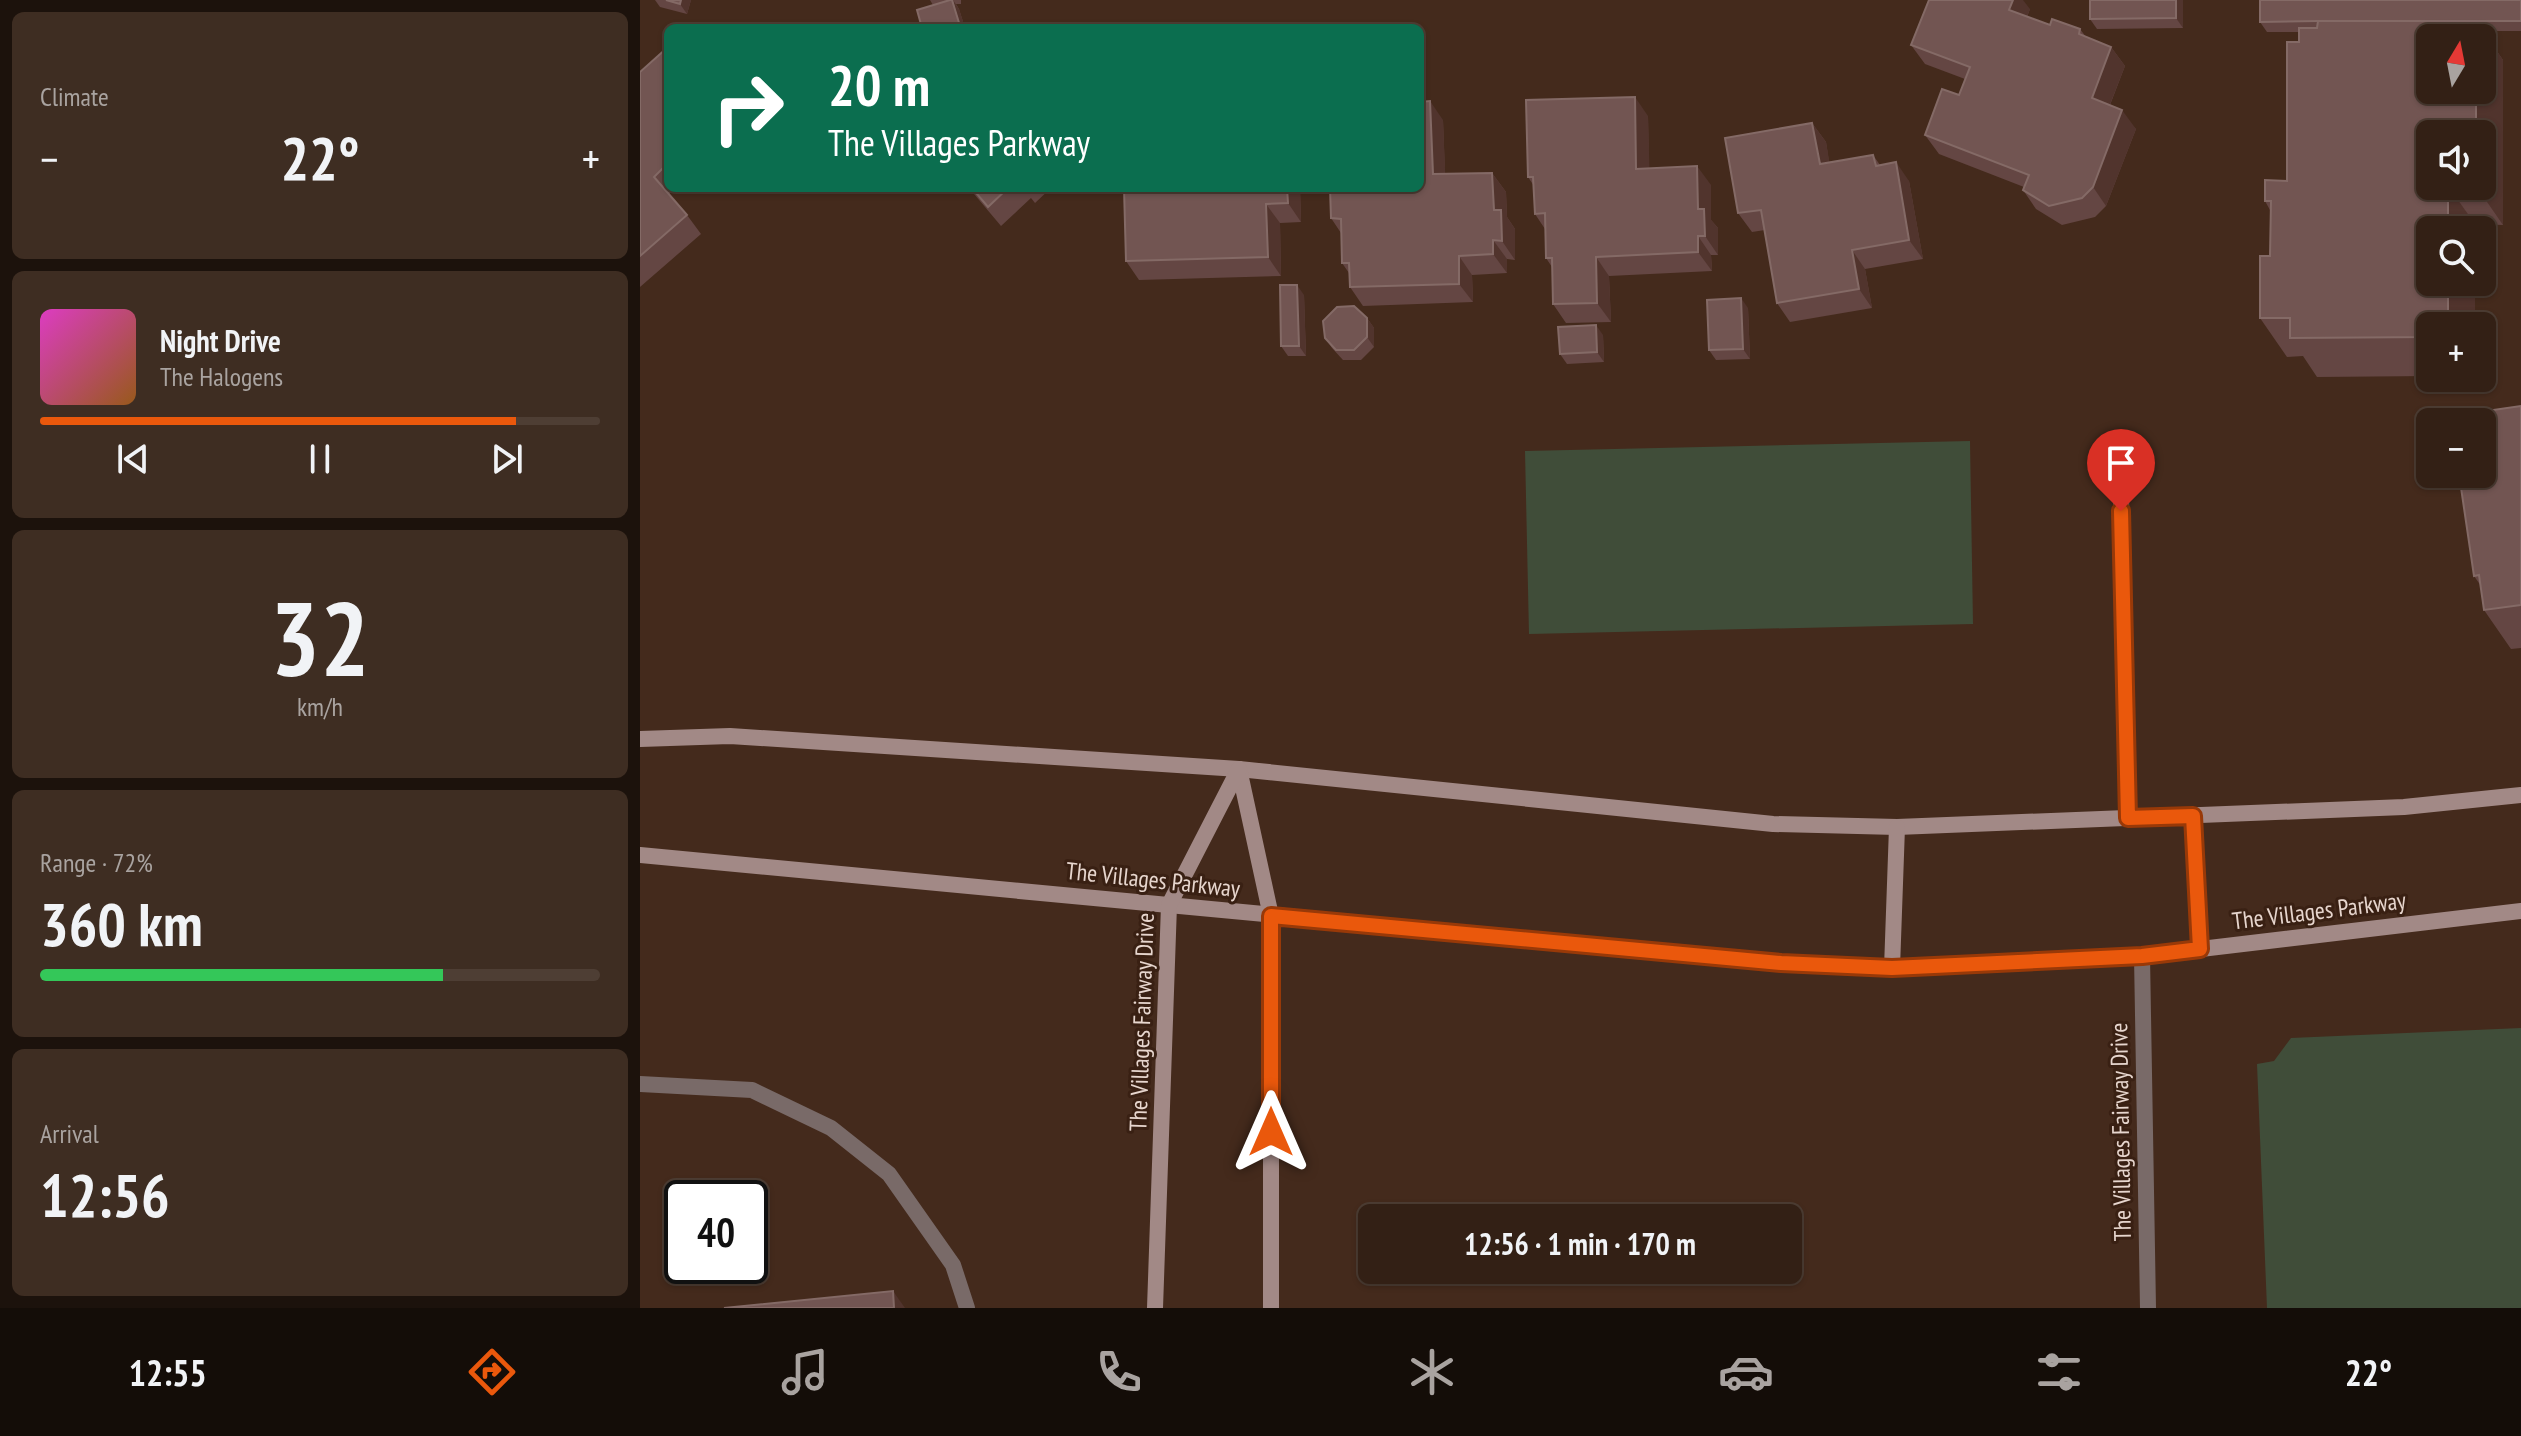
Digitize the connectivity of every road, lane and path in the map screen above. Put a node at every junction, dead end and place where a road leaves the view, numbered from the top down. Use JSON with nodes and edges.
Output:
{"nodes":[{"id":1,"x":2120,"y":450,"type":"dead end"},
{"id":2,"x":640,"y":739,"type":"edge"},
{"id":3,"x":1239,"y":769,"type":"junction"},
{"id":4,"x":2521,"y":795,"type":"edge"},
{"id":5,"x":2193,"y":816,"type":"junction"},
{"id":6,"x":2128,"y":818,"type":"junction"},
{"id":7,"x":1897,"y":827,"type":"junction"},
{"id":8,"x":640,"y":855,"type":"edge"},
{"id":9,"x":1169,"y":905,"type":"junction"},
{"id":10,"x":2521,"y":911,"type":"edge"},
{"id":11,"x":1271,"y":916,"type":"junction"},
{"id":12,"x":2200,"y":949,"type":"junction"},
{"id":13,"x":2142,"y":956,"type":"junction"},
{"id":14,"x":1892,"y":968,"type":"junction"},
{"id":15,"x":640,"y":1084,"type":"edge"},
{"id":16,"x":967,"y":1308,"type":"edge"},
{"id":17,"x":1155,"y":1308,"type":"edge"},
{"id":18,"x":1271,"y":1308,"type":"edge"},
{"id":19,"x":2148,"y":1308,"type":"edge"}],
"edges":[{"from":1,"to":6,"type":"street"},
{"from":2,"to":3,"type":"street"},
{"from":3,"to":7,"type":"street"},
{"from":3,"to":9,"type":"street","name":"The Villages Fairway Drive"},
{"from":3,"to":11,"type":"street"},
{"from":4,"to":5,"type":"street"},
{"from":5,"to":6,"type":"street"},
{"from":5,"to":12,"type":"street"},
{"from":6,"to":7,"type":"street"},
{"from":7,"to":14,"type":"street"},
{"from":8,"to":9,"type":"street","name":"The Villages Parkway"},
{"from":9,"to":11,"type":"street","name":"The Villages Parkway"},
{"from":9,"to":17,"type":"street","name":"The Villages Fairway Drive"},
{"from":10,"to":12,"type":"street","name":"The Villages Parkway"},
{"from":11,"to":14,"type":"street","name":"The Villages Parkway"},
{"from":11,"to":18,"type":"street"},
{"from":12,"to":13,"type":"street","name":"The Villages Parkway"},
{"from":13,"to":14,"type":"street","name":"The Villages Parkway"},
{"from":13,"to":19,"type":"street","name":"The Villages Fairway Drive"},
{"from":15,"to":16,"type":"street"}]}
